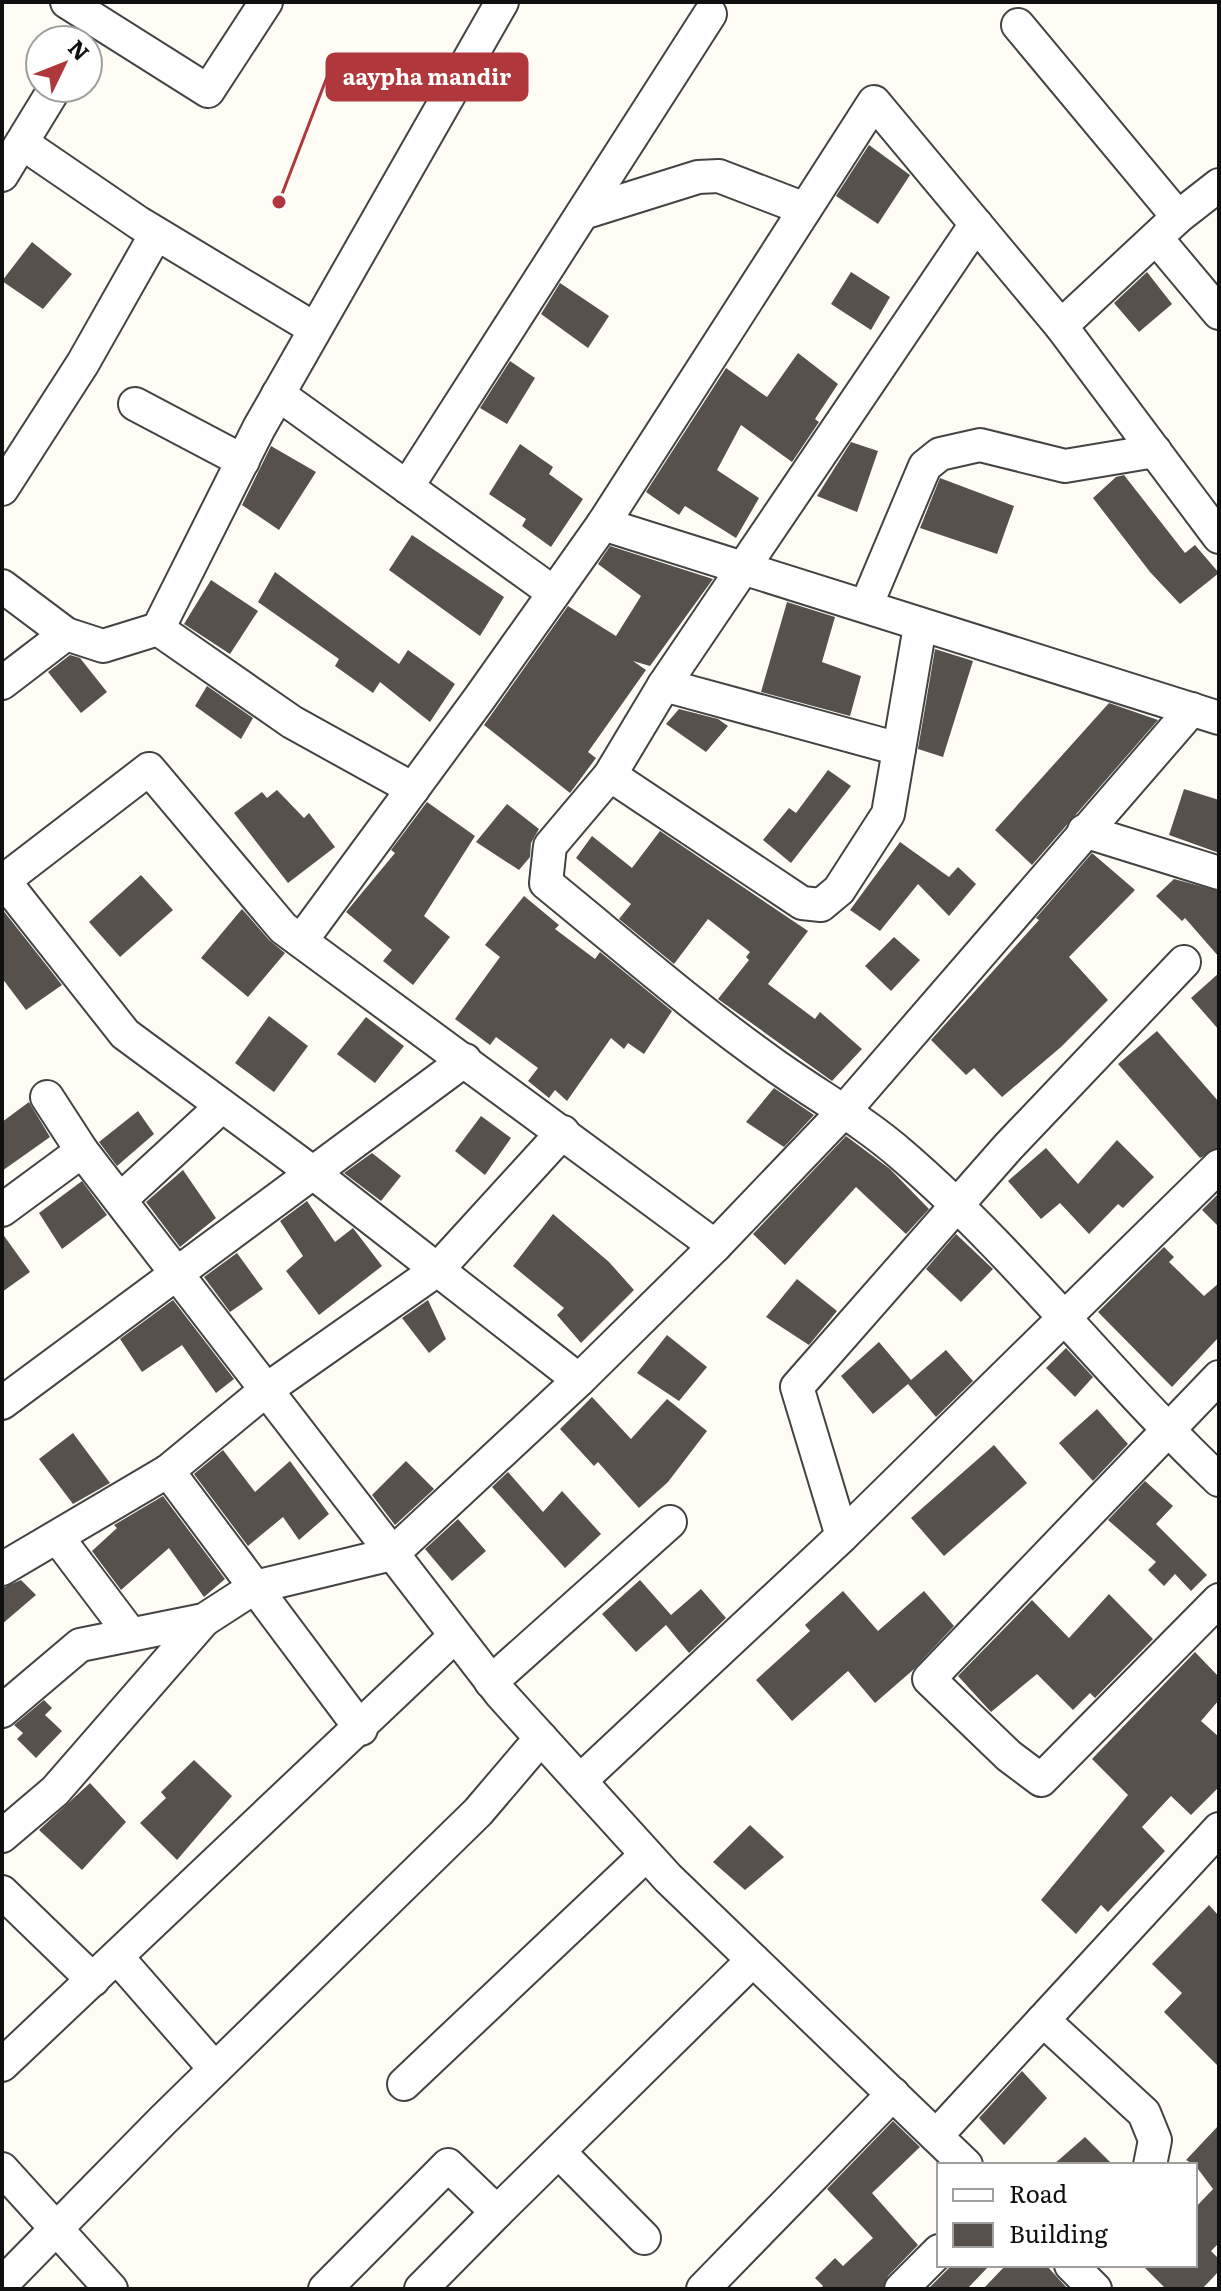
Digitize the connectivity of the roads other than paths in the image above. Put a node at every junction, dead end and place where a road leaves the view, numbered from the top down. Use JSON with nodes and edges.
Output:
{"nodes":[{"id":1,"x":67,"y":2,"type":"edge"},
{"id":2,"x":266,"y":2,"type":"edge"},
{"id":3,"x":502,"y":2,"type":"edge"},
{"id":4,"x":710,"y":14,"type":"dead end"},
{"id":5,"x":95,"y":21,"type":"edge"},
{"id":6,"x":1018,"y":25,"type":"dead end"},
{"id":7,"x":45,"y":104,"type":"edge"},
{"id":8,"x":22,"y":143,"type":"junction"},
{"id":9,"x":2,"y":175,"type":"edge"},
{"id":10,"x":1219,"y":185,"type":"edge"},
{"id":11,"x":805,"y":209,"type":"junction"},
{"id":12,"x":583,"y":213,"type":"junction"},
{"id":13,"x":976,"y":224,"type":"junction"},
{"id":14,"x":1167,"y":228,"type":"junction"},
{"id":15,"x":156,"y":234,"type":"junction"},
{"id":16,"x":1219,"y":313,"type":"edge"},
{"id":17,"x":1061,"y":326,"type":"junction"},
{"id":18,"x":315,"y":329,"type":"junction"},
{"id":19,"x":278,"y":394,"type":"junction"},
{"id":20,"x":135,"y":404,"type":"dead end"},
{"id":21,"x":1155,"y":451,"type":"junction"},
{"id":22,"x":243,"y":461,"type":"junction"},
{"id":23,"x":407,"y":487,"type":"junction"},
{"id":24,"x":2,"y":489,"type":"edge"},
{"id":25,"x":603,"y":524,"type":"junction"},
{"id":26,"x":1219,"y":537,"type":"edge"},
{"id":27,"x":743,"y":568,"type":"junction"},
{"id":28,"x":2,"y":586,"type":"edge"},
{"id":29,"x":554,"y":593,"type":"junction"},
{"id":30,"x":866,"y":606,"type":"junction"},
{"id":31,"x":920,"y":626,"type":"junction"},
{"id":32,"x":158,"y":629,"type":"junction"},
{"id":33,"x":66,"y":634,"type":"junction"},
{"id":34,"x":2,"y":683,"type":"edge"},
{"id":35,"x":664,"y":685,"type":"junction"},
{"id":36,"x":1206,"y":713,"type":"edge"},
{"id":37,"x":899,"y":749,"type":"junction"},
{"id":38,"x":610,"y":775,"type":"junction"},
{"id":39,"x":413,"y":789,"type":"junction"},
{"id":40,"x":1084,"y":831,"type":"junction"},
{"id":41,"x":1219,"y":873,"type":"edge"},
{"id":42,"x":3,"y":882,"type":"edge"},
{"id":43,"x":301,"y":941,"type":"junction"},
{"id":44,"x":1184,"y":962,"type":"dead end"},
{"id":45,"x":465,"y":1060,"type":"junction"},
{"id":46,"x":47,"y":1097,"type":"dead end"},
{"id":47,"x":222,"y":1106,"type":"junction"},
{"id":48,"x":845,"y":1110,"type":"junction"},
{"id":49,"x":563,"y":1132,"type":"junction"},
{"id":50,"x":82,"y":1151,"type":"junction"},
{"id":51,"x":1219,"y":1166,"type":"edge"},
{"id":52,"x":312,"y":1172,"type":"junction"},
{"id":53,"x":120,"y":1200,"type":"junction"},
{"id":54,"x":959,"y":1207,"type":"junction"},
{"id":55,"x":2,"y":1210,"type":"edge"},
{"id":56,"x":715,"y":1246,"type":"junction"},
{"id":57,"x":437,"y":1270,"type":"junction"},
{"id":58,"x":178,"y":1273,"type":"junction"},
{"id":59,"x":1067,"y":1319,"type":"junction"},
{"id":60,"x":1219,"y":1377,"type":"edge"},
{"id":61,"x":579,"y":1380,"type":"junction"},
{"id":62,"x":266,"y":1390,"type":"junction"},
{"id":63,"x":2,"y":1403,"type":"edge"},
{"id":64,"x":1167,"y":1431,"type":"junction"},
{"id":65,"x":168,"y":1471,"type":"junction"},
{"id":66,"x":1219,"y":1480,"type":"edge"},
{"id":67,"x":670,"y":1522,"type":"dead end"},
{"id":68,"x":842,"y":1536,"type":"junction"},
{"id":69,"x":58,"y":1538,"type":"junction"},
{"id":70,"x":392,"y":1554,"type":"junction"},
{"id":71,"x":2,"y":1569,"type":"edge"},
{"id":72,"x":255,"y":1587,"type":"junction"},
{"id":73,"x":1219,"y":1600,"type":"edge"},
{"id":74,"x":204,"y":1620,"type":"junction"},
{"id":75,"x":129,"y":1632,"type":"junction"},
{"id":76,"x":454,"y":1637,"type":"junction"},
{"id":77,"x":491,"y":1682,"type":"junction"},
{"id":78,"x":2,"y":1711,"type":"edge"},
{"id":79,"x":361,"y":1729,"type":"junction"},
{"id":80,"x":541,"y":1738,"type":"junction"},
{"id":81,"x":580,"y":1781,"type":"junction"},
{"id":82,"x":1219,"y":1829,"type":"edge"},
{"id":83,"x":2,"y":1836,"type":"edge"},
{"id":84,"x":646,"y":1855,"type":"junction"},
{"id":85,"x":2,"y":1892,"type":"edge"},
{"id":86,"x":117,"y":1957,"type":"junction"},
{"id":87,"x":753,"y":1960,"type":"junction"},
{"id":88,"x":93,"y":1980,"type":"junction"},
{"id":89,"x":1043,"y":2020,"type":"junction"},
{"id":90,"x":2,"y":2065,"type":"edge"},
{"id":91,"x":215,"y":2069,"type":"junction"},
{"id":92,"x":404,"y":2084,"type":"dead end"},
{"id":93,"x":893,"y":2094,"type":"junction"},
{"id":94,"x":936,"y":2136,"type":"junction"},
{"id":95,"x":560,"y":2153,"type":"junction"},
{"id":96,"x":964,"y":2163,"type":"edge"},
{"id":97,"x":1150,"y":2163,"type":"edge"},
{"id":98,"x":2,"y":2169,"type":"edge"},
{"id":99,"x":497,"y":2212,"type":"junction"},
{"id":100,"x":57,"y":2226,"type":"junction"},
{"id":101,"x":644,"y":2238,"type":"dead end"},
{"id":102,"x":937,"y":2253,"type":"edge"},
{"id":103,"x":1073,"y":2267,"type":"edge"},
{"id":104,"x":2,"y":2284,"type":"edge"},
{"id":105,"x":111,"y":2289,"type":"edge"},
{"id":106,"x":325,"y":2289,"type":"edge"},
{"id":107,"x":421,"y":2289,"type":"edge"},
{"id":108,"x":703,"y":2289,"type":"edge"},
{"id":109,"x":901,"y":2289,"type":"edge"},
{"id":110,"x":1095,"y":2289,"type":"edge"}],
"edges":[{"from":1,"to":5,"type":"street"},
{"from":2,"to":5,"type":"street"},
{"from":3,"to":18,"type":"street"},
{"from":4,"to":12,"type":"street"},
{"from":6,"to":14,"type":"street"},
{"from":7,"to":8,"type":"street"},
{"from":8,"to":9,"type":"street"},
{"from":8,"to":15,"type":"street"},
{"from":10,"to":14,"type":"street"},
{"from":11,"to":12,"type":"street"},
{"from":11,"to":13,"type":"street"},
{"from":11,"to":25,"type":"street"},
{"from":12,"to":23,"type":"street"},
{"from":13,"to":17,"type":"street"},
{"from":13,"to":27,"type":"street"},
{"from":14,"to":16,"type":"street"},
{"from":14,"to":17,"type":"street"},
{"from":15,"to":18,"type":"street"},
{"from":15,"to":24,"type":"street"},
{"from":17,"to":21,"type":"street"},
{"from":18,"to":19,"type":"street"},
{"from":19,"to":22,"type":"street"},
{"from":19,"to":23,"type":"street"},
{"from":20,"to":22,"type":"street"},
{"from":21,"to":26,"type":"street"},
{"from":21,"to":30,"type":"street"},
{"from":22,"to":32,"type":"street"},
{"from":23,"to":29,"type":"street"},
{"from":25,"to":27,"type":"street"},
{"from":25,"to":29,"type":"street"},
{"from":27,"to":30,"type":"street"},
{"from":27,"to":35,"type":"street"},
{"from":28,"to":33,"type":"street"},
{"from":29,"to":39,"type":"street"},
{"from":30,"to":31,"type":"street"},
{"from":31,"to":36,"type":"street"},
{"from":31,"to":37,"type":"street"},
{"from":32,"to":33,"type":"street"},
{"from":32,"to":39,"type":"street"},
{"from":33,"to":34,"type":"street"},
{"from":35,"to":37,"type":"street"},
{"from":35,"to":38,"type":"street"},
{"from":36,"to":40,"type":"street"},
{"from":37,"to":38,"type":"street"},
{"from":38,"to":48,"type":"street"},
{"from":39,"to":43,"type":"street"},
{"from":40,"to":41,"type":"street"},
{"from":40,"to":48,"type":"street"},
{"from":42,"to":43,"type":"street"},
{"from":42,"to":47,"type":"street"},
{"from":43,"to":45,"type":"street"},
{"from":44,"to":54,"type":"street"},
{"from":45,"to":49,"type":"street"},
{"from":45,"to":52,"type":"street"},
{"from":46,"to":50,"type":"street"},
{"from":47,"to":52,"type":"street"},
{"from":47,"to":53,"type":"street"},
{"from":48,"to":54,"type":"street"},
{"from":48,"to":56,"type":"street"},
{"from":49,"to":56,"type":"street"},
{"from":49,"to":57,"type":"street"},
{"from":50,"to":53,"type":"street"},
{"from":50,"to":55,"type":"street"},
{"from":51,"to":59,"type":"street"},
{"from":52,"to":57,"type":"street"},
{"from":52,"to":58,"type":"street"},
{"from":53,"to":58,"type":"street"},
{"from":54,"to":59,"type":"street"},
{"from":54,"to":68,"type":"street"},
{"from":56,"to":61,"type":"street"},
{"from":57,"to":61,"type":"street"},
{"from":57,"to":62,"type":"street"},
{"from":58,"to":62,"type":"street"},
{"from":58,"to":63,"type":"street"},
{"from":59,"to":64,"type":"street"},
{"from":59,"to":68,"type":"street"},
{"from":60,"to":64,"type":"street"},
{"from":61,"to":70,"type":"street"},
{"from":62,"to":65,"type":"street"},
{"from":62,"to":70,"type":"street"},
{"from":64,"to":66,"type":"street"},
{"from":64,"to":73,"type":"street"},
{"from":65,"to":69,"type":"street"},
{"from":65,"to":72,"type":"street"},
{"from":67,"to":77,"type":"street"},
{"from":68,"to":81,"type":"street"},
{"from":69,"to":71,"type":"street"},
{"from":69,"to":75,"type":"street"},
{"from":70,"to":72,"type":"street"},
{"from":70,"to":76,"type":"street"},
{"from":72,"to":74,"type":"street"},
{"from":72,"to":79,"type":"street"},
{"from":74,"to":75,"type":"street"},
{"from":74,"to":83,"type":"street"},
{"from":75,"to":78,"type":"street"},
{"from":76,"to":77,"type":"street"},
{"from":76,"to":79,"type":"street"},
{"from":77,"to":80,"type":"street"},
{"from":79,"to":86,"type":"street"},
{"from":80,"to":81,"type":"street"},
{"from":80,"to":91,"type":"street"},
{"from":81,"to":84,"type":"street"},
{"from":82,"to":89,"type":"street"},
{"from":84,"to":87,"type":"street"},
{"from":84,"to":92,"type":"street"},
{"from":85,"to":88,"type":"street"},
{"from":86,"to":88,"type":"street"},
{"from":86,"to":91,"type":"street"},
{"from":87,"to":93,"type":"street"},
{"from":87,"to":95,"type":"street"},
{"from":88,"to":90,"type":"street"},
{"from":89,"to":94,"type":"street"},
{"from":89,"to":97,"type":"street"},
{"from":91,"to":100,"type":"street"},
{"from":93,"to":94,"type":"street"},
{"from":93,"to":108,"type":"street"},
{"from":94,"to":96,"type":"street"},
{"from":95,"to":99,"type":"street"},
{"from":95,"to":101,"type":"street"},
{"from":98,"to":100,"type":"street"},
{"from":99,"to":106,"type":"street"},
{"from":99,"to":107,"type":"street"},
{"from":100,"to":104,"type":"street"},
{"from":100,"to":105,"type":"street"},
{"from":102,"to":109,"type":"street"},
{"from":103,"to":110,"type":"street"}]}
